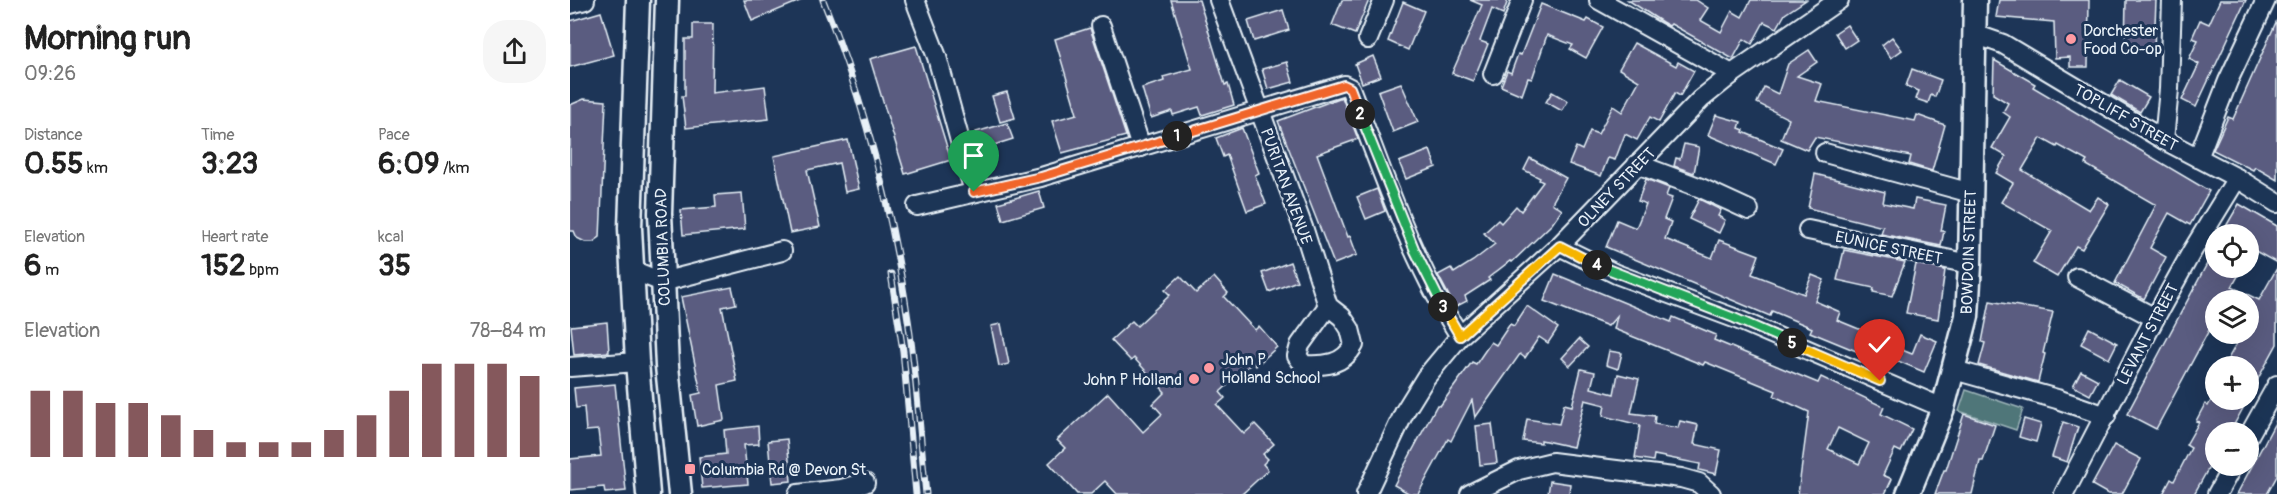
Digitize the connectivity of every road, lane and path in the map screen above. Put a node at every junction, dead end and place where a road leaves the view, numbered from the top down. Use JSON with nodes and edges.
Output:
{"nodes":[{"id":1,"x":585,"y":0,"type":"edge"},
{"id":2,"x":638,"y":0,"type":"edge"},
{"id":3,"x":667,"y":0,"type":"edge"},
{"id":4,"x":915,"y":0,"type":"edge"},
{"id":5,"x":1219,"y":0,"type":"edge"},
{"id":6,"x":1384,"y":0,"type":"edge"},
{"id":7,"x":1522,"y":0,"type":"edge"},
{"id":8,"x":1599,"y":0,"type":"edge"},
{"id":9,"x":1839,"y":0,"type":"edge"},
{"id":10,"x":1974,"y":0,"type":"edge"},
{"id":11,"x":2172,"y":0,"type":"edge"},
{"id":12,"x":2266,"y":0,"type":"edge"},
{"id":13,"x":570,"y":4,"type":"edge"},
{"id":14,"x":1101,"y":26,"type":"dead end"},
{"id":15,"x":1974,"y":34,"type":"junction"},
{"id":16,"x":1368,"y":39,"type":"dead end"},
{"id":17,"x":1492,"y":74,"type":"dead end"},
{"id":18,"x":1732,"y":75,"type":"junction"},
{"id":19,"x":1260,"y":112,"type":"junction"},
{"id":20,"x":2164,"y":140,"type":"junction"},
{"id":21,"x":1141,"y":147,"type":"junction"},
{"id":22,"x":1825,"y":153,"type":"dead end"},
{"id":23,"x":2198,"y":158,"type":"junction"},
{"id":24,"x":1637,"y":164,"type":"junction"},
{"id":25,"x":2237,"y":178,"type":"junction"},
{"id":26,"x":974,"y":192,"type":"junction"},
{"id":27,"x":1971,"y":193,"type":"junction"},
{"id":28,"x":2277,"y":203,"type":"edge"},
{"id":29,"x":918,"y":206,"type":"dead end"},
{"id":30,"x":1749,"y":210,"type":"dead end"},
{"id":31,"x":1808,"y":230,"type":"dead end"},
{"id":32,"x":1560,"y":246,"type":"junction"},
{"id":33,"x":782,"y":251,"type":"dead end"},
{"id":34,"x":1970,"y":264,"type":"junction"},
{"id":35,"x":632,"y":270,"type":"junction"},
{"id":36,"x":2077,"y":277,"type":"dead end"},
{"id":37,"x":662,"y":282,"type":"junction"},
{"id":38,"x":1328,"y":306,"type":"dead end"},
{"id":39,"x":2155,"y":318,"type":"junction"},
{"id":40,"x":1460,"y":336,"type":"junction"},
{"id":41,"x":637,"y":362,"type":"junction"},
{"id":42,"x":570,"y":367,"type":"edge"},
{"id":43,"x":1954,"y":370,"type":"junction"},
{"id":44,"x":2277,"y":385,"type":"edge"},
{"id":45,"x":1943,"y":408,"type":"junction"},
{"id":46,"x":2106,"y":416,"type":"junction"},
{"id":47,"x":2256,"y":422,"type":"edge"},
{"id":48,"x":2227,"y":476,"type":"edge"},
{"id":49,"x":864,"y":483,"type":"dead end"},
{"id":50,"x":842,"y":492,"type":"edge"},
{"id":51,"x":648,"y":494,"type":"edge"},
{"id":52,"x":680,"y":494,"type":"edge"},
{"id":53,"x":798,"y":494,"type":"edge"},
{"id":54,"x":1366,"y":494,"type":"edge"},
{"id":55,"x":1470,"y":494,"type":"edge"},
{"id":56,"x":1711,"y":494,"type":"edge"},
{"id":57,"x":1908,"y":494,"type":"edge"},
{"id":58,"x":2064,"y":494,"type":"edge"},
{"id":59,"x":2217,"y":494,"type":"edge"}],
"edges":[{"from":1,"to":13,"type":"street"},
{"from":2,"to":35,"type":"main road","name":"COLUMBIA ROAD"},
{"from":3,"to":37,"type":"main road","name":"COLUMBIA ROAD"},
{"from":4,"to":26,"type":"street"},
{"from":5,"to":19,"type":"street","name":"PURITAN AVENUE"},
{"from":6,"to":16,"type":"street"},
{"from":7,"to":17,"type":"street"},
{"from":8,"to":18,"type":"street"},
{"from":9,"to":18,"type":"street","name":"OLNEY STREET"},
{"from":10,"to":15,"type":"main road","name":"BOWDOIN STREET"},
{"from":11,"to":20,"type":"street"},
{"from":12,"to":23,"type":"street"},
{"from":14,"to":21,"type":"street"},
{"from":15,"to":20,"type":"street","name":"TOPLIFF STREET"},
{"from":15,"to":27,"type":"main road","name":"BOWDOIN STREET"},
{"from":18,"to":24,"type":"street","name":"OLNEY STREET"},
{"from":19,"to":21,"type":"street"},
{"from":19,"to":38,"type":"street","name":"PURITAN AVENUE"},
{"from":19,"to":40,"type":"street"},
{"from":20,"to":23,"type":"street","name":"TOPLIFF STREET"},
{"from":21,"to":26,"type":"street"},
{"from":22,"to":27,"type":"street"},
{"from":23,"to":25,"type":"street","name":"TOPLIFF STREET"},
{"from":24,"to":30,"type":"street"},
{"from":24,"to":32,"type":"street","name":"OLNEY STREET"},
{"from":25,"to":28,"type":"street","name":"TOPLIFF STREET"},
{"from":25,"to":39,"type":"street","name":"LEVANT STREET"},
{"from":26,"to":29,"type":"street"},
{"from":27,"to":34,"type":"main road","name":"BOWDOIN STREET"},
{"from":31,"to":34,"type":"street","name":"EUNICE STREET"},
{"from":32,"to":40,"type":"street","name":"OLNEY STREET"},
{"from":32,"to":45,"type":"street"},
{"from":33,"to":37,"type":"street"},
{"from":34,"to":43,"type":"main road","name":"BOWDOIN STREET"},
{"from":35,"to":37,"type":"street"},
{"from":35,"to":41,"type":"main road","name":"COLUMBIA ROAD"},
{"from":36,"to":39,"type":"street"},
{"from":37,"to":52,"type":"main road","name":"COLUMBIA ROAD"},
{"from":39,"to":46,"type":"street","name":"LEVANT STREET"},
{"from":40,"to":54,"type":"street","name":"OLNEY STREET"},
{"from":41,"to":42,"type":"street"},
{"from":41,"to":51,"type":"main road","name":"COLUMBIA ROAD"},
{"from":43,"to":45,"type":"main road","name":"BOWDOIN STREET"},
{"from":43,"to":46,"type":"street"},
{"from":44,"to":47,"type":"street"},
{"from":45,"to":57,"type":"main road","name":"BOWDOIN STREET"},
{"from":46,"to":58,"type":"street","name":"LEVANT STREET"},
{"from":48,"to":59,"type":"street"},
{"from":49,"to":50,"type":"street"},
{"from":50,"to":53,"type":"street"},
{"from":55,"to":56,"type":"street"}]}
